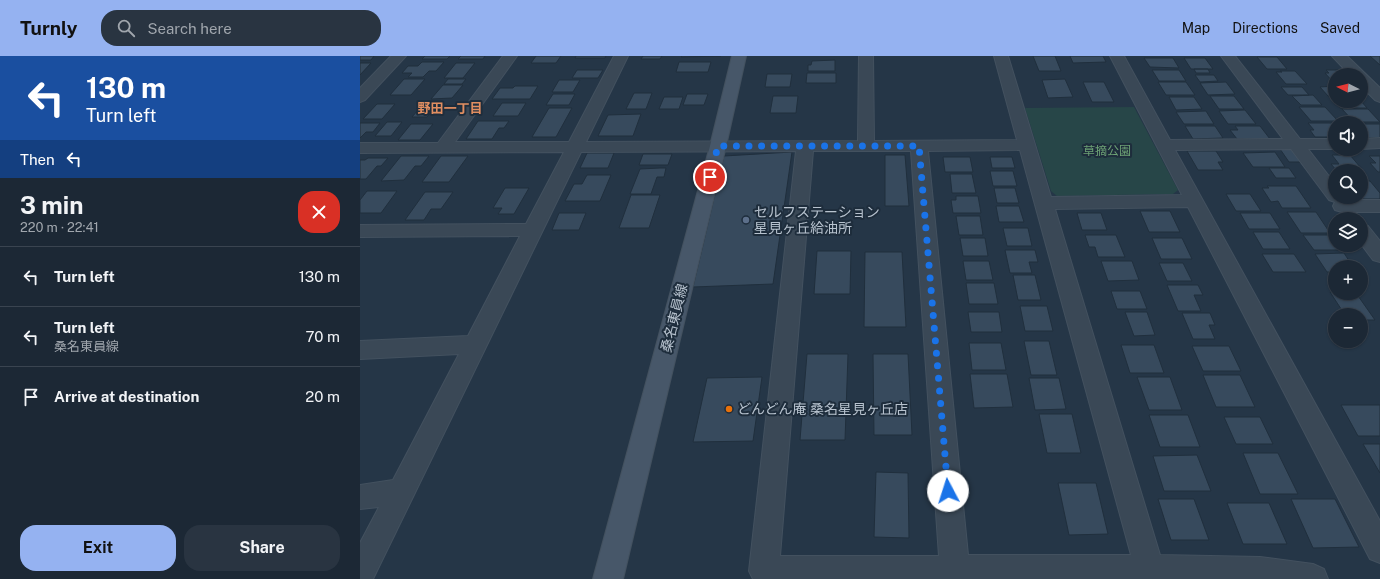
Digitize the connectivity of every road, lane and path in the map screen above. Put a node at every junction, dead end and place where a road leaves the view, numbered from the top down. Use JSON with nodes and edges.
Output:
{"nodes":[{"id":1,"x":399,"y":56,"type":"edge"},
{"id":2,"x":510,"y":56,"type":"edge"},
{"id":3,"x":621,"y":56,"type":"edge"},
{"id":4,"x":739,"y":56,"type":"edge"},
{"id":5,"x":866,"y":56,"type":"edge"},
{"id":6,"x":1001,"y":56,"type":"edge"},
{"id":7,"x":1117,"y":56,"type":"edge"},
{"id":8,"x":1228,"y":56,"type":"edge"},
{"id":9,"x":1339,"y":56,"type":"edge"},
{"id":10,"x":1351,"y":68,"type":"edge"},
{"id":11,"x":1368,"y":85,"type":"edge"},
{"id":12,"x":360,"y":96,"type":"edge"},
{"id":13,"x":1380,"y":97,"type":"edge"},
{"id":14,"x":1295,"y":144,"type":"junction"},
{"id":15,"x":1328,"y":144,"type":"edge"},
{"id":16,"x":1368,"y":144,"type":"edge"},
{"id":17,"x":1380,"y":144,"type":"edge"},
{"id":18,"x":1027,"y":145,"type":"junction"},
{"id":19,"x":1164,"y":145,"type":"junction"},
{"id":20,"x":718,"y":146,"type":"junction"},
{"id":21,"x":805,"y":146,"type":"junction"},
{"id":22,"x":866,"y":146,"type":"junction"},
{"id":23,"x":919,"y":146,"type":"junction"},
{"id":24,"x":575,"y":147,"type":"junction"},
{"id":25,"x":360,"y":148,"type":"edge"},
{"id":26,"x":443,"y":148,"type":"junction"},
{"id":27,"x":1328,"y":187,"type":"edge"},
{"id":28,"x":1194,"y":201,"type":"junction"},
{"id":29,"x":1045,"y":202,"type":"junction"},
{"id":30,"x":1341,"y":204,"type":"edge"},
{"id":31,"x":1380,"y":206,"type":"edge"},
{"id":32,"x":534,"y":230,"type":"junction"},
{"id":33,"x":360,"y":232,"type":"edge"},
{"id":34,"x":1368,"y":239,"type":"edge"},
{"id":35,"x":1380,"y":254,"type":"edge"},
{"id":36,"x":476,"y":344,"type":"junction"},
{"id":37,"x":360,"y":350,"type":"edge"},
{"id":38,"x":402,"y":491,"type":"junction"},
{"id":39,"x":360,"y":497,"type":"edge"},
{"id":40,"x":1380,"y":549,"type":"edge"},
{"id":41,"x":1150,"y":569,"type":"junction"},
{"id":42,"x":360,"y":574,"type":"edge"},
{"id":43,"x":955,"y":574,"type":"edge"},
{"id":44,"x":608,"y":579,"type":"edge"},
{"id":45,"x":1313,"y":579,"type":"edge"}],
"edges":[{"from":1,"to":12,"type":"street"},
{"from":2,"to":26,"type":"street"},
{"from":3,"to":24,"type":"street"},
{"from":4,"to":20,"type":"main road","name":"桑名東員線"},
{"from":5,"to":22,"type":"street"},
{"from":6,"to":18,"type":"street"},
{"from":7,"to":19,"type":"street"},
{"from":8,"to":14,"type":"street"},
{"from":9,"to":10,"type":"street"},
{"from":11,"to":13,"type":"street"},
{"from":14,"to":15,"type":"street"},
{"from":14,"to":19,"type":"street"},
{"from":14,"to":27,"type":"street"},
{"from":16,"to":17,"type":"street"},
{"from":18,"to":23,"type":"street"},
{"from":18,"to":29,"type":"street"},
{"from":19,"to":28,"type":"street"},
{"from":20,"to":21,"type":"street"},
{"from":20,"to":24,"type":"street"},
{"from":20,"to":44,"type":"main road","name":"桑名東員線"},
{"from":21,"to":22,"type":"street"},
{"from":21,"to":43,"type":"street"},
{"from":22,"to":23,"type":"street"},
{"from":23,"to":43,"type":"street"},
{"from":24,"to":26,"type":"street"},
{"from":24,"to":32,"type":"street"},
{"from":25,"to":26,"type":"street"},
{"from":28,"to":29,"type":"street"},
{"from":28,"to":40,"type":"street"},
{"from":29,"to":41,"type":"street"},
{"from":30,"to":31,"type":"street"},
{"from":32,"to":33,"type":"street"},
{"from":32,"to":36,"type":"street"},
{"from":34,"to":35,"type":"street"},
{"from":36,"to":37,"type":"street"},
{"from":36,"to":38,"type":"street"},
{"from":38,"to":39,"type":"street"},
{"from":38,"to":42,"type":"street"},
{"from":41,"to":43,"type":"street"},
{"from":41,"to":45,"type":"street"}]}
